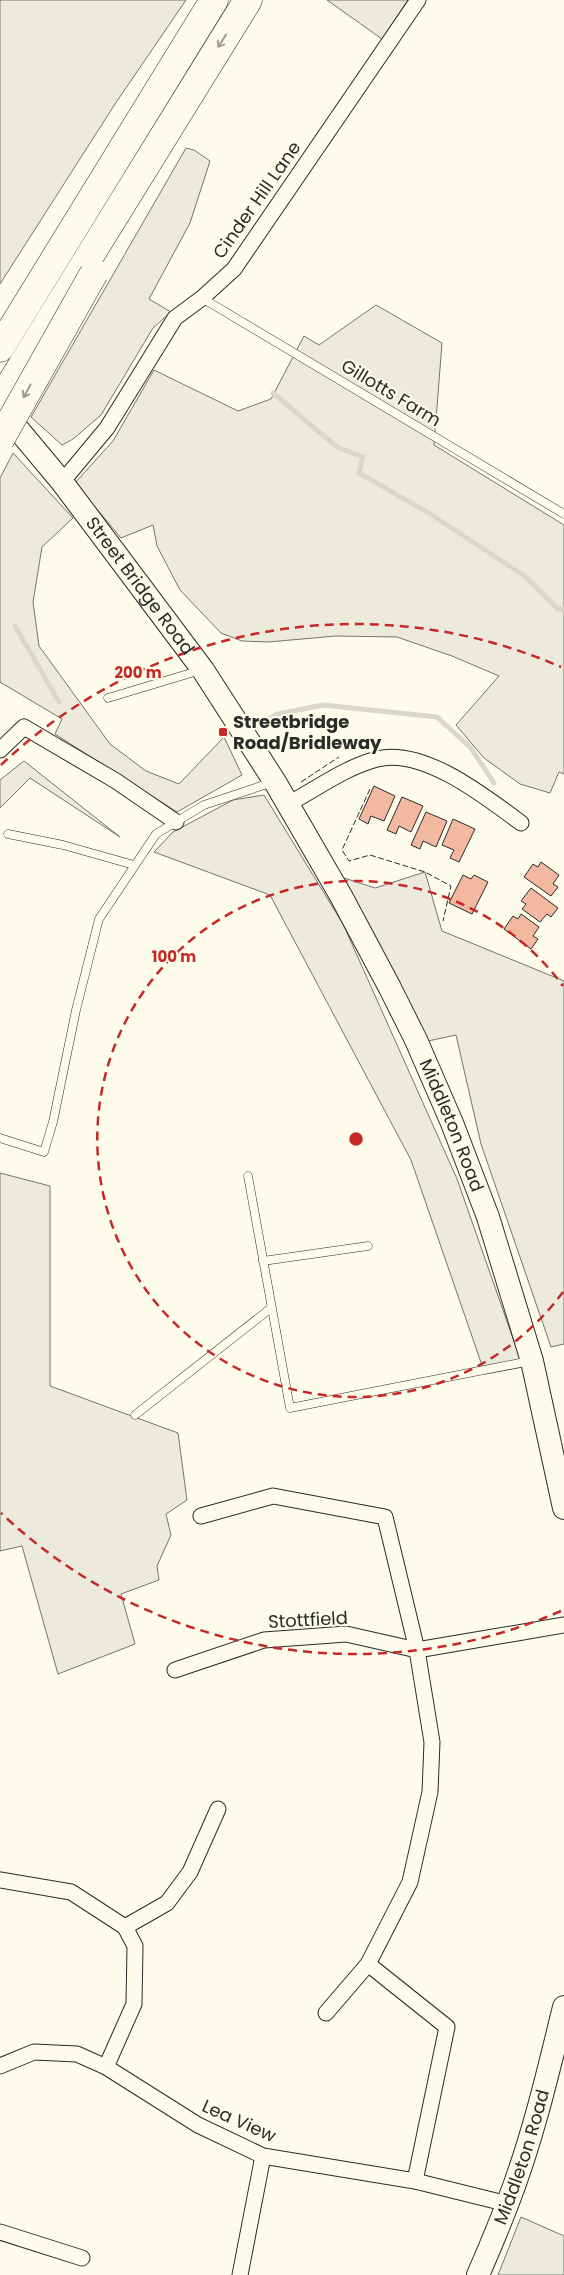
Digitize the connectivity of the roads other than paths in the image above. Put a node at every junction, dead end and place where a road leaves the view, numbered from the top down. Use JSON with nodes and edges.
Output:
{"nodes":[{"id":1,"x":214,"y":0,"type":"edge"},
{"id":2,"x":248,"y":0,"type":"edge"},
{"id":3,"x":418,"y":0,"type":"edge"},
{"id":4,"x":57,"y":240,"type":"junction"},
{"id":5,"x":90,"y":269,"type":"junction"},
{"id":6,"x":202,"y":298,"type":"junction"},
{"id":7,"x":0,"y":315,"type":"edge"},
{"id":8,"x":0,"y":348,"type":"edge"},
{"id":9,"x":0,"y":401,"type":"edge"},
{"id":10,"x":0,"y":408,"type":"edge"},
{"id":11,"x":0,"y":440,"type":"edge"},
{"id":12,"x":62,"y":482,"type":"junction"},
{"id":13,"x":564,"y":514,"type":"edge"},
{"id":14,"x":203,"y":670,"type":"junction"},
{"id":15,"x":108,"y":698,"type":"dead end"},
{"id":16,"x":0,"y":750,"type":"edge"},
{"id":17,"x":272,"y":777,"type":"junction"},
{"id":18,"x":288,"y":804,"type":"junction"},
{"id":19,"x":176,"y":822,"type":"junction"},
{"id":20,"x":521,"y":823,"type":"dead end"},
{"id":21,"x":8,"y":834,"type":"dead end"},
{"id":22,"x":134,"y":865,"type":"junction"},
{"id":23,"x":0,"y":1138,"type":"edge"},
{"id":24,"x":248,"y":1176,"type":"dead end"},
{"id":25,"x":368,"y":1246,"type":"dead end"},
{"id":26,"x":263,"y":1261,"type":"junction"},
{"id":27,"x":271,"y":1308,"type":"junction"},
{"id":28,"x":532,"y":1361,"type":"junction"},
{"id":29,"x":135,"y":1414,"type":"dead end"},
{"id":30,"x":564,"y":1508,"type":"edge"},
{"id":31,"x":201,"y":1516,"type":"dead end"},
{"id":32,"x":564,"y":1625,"type":"edge"},
{"id":33,"x":417,"y":1650,"type":"junction"},
{"id":34,"x":175,"y":1670,"type":"dead end"},
{"id":35,"x":218,"y":1809,"type":"dead end"},
{"id":36,"x":0,"y":1880,"type":"edge"},
{"id":37,"x":125,"y":1927,"type":"junction"},
{"id":38,"x":368,"y":1964,"type":"junction"},
{"id":39,"x":564,"y":2006,"type":"edge"},
{"id":40,"x":326,"y":2013,"type":"dead end"},
{"id":41,"x":0,"y":2066,"type":"edge"},
{"id":42,"x":106,"y":2067,"type":"junction"},
{"id":43,"x":264,"y":2156,"type":"junction"},
{"id":44,"x":414,"y":2181,"type":"junction"},
{"id":45,"x":508,"y":2204,"type":"junction"},
{"id":46,"x":0,"y":2232,"type":"edge"},
{"id":47,"x":82,"y":2258,"type":"dead end"},
{"id":48,"x":240,"y":2275,"type":"edge"},
{"id":49,"x":478,"y":2275,"type":"edge"}],
"edges":[{"from":1,"to":4,"type":"highway"},
{"from":2,"to":5,"type":"highway","one_way":true},
{"from":3,"to":6,"type":"street","name":"Cinder Hill Lane"},
{"from":4,"to":7,"type":"highway"},
{"from":4,"to":8,"type":"highway"},
{"from":5,"to":9,"type":"highway"},
{"from":5,"to":11,"type":"highway","one_way":true,"bridge":true},
{"from":6,"to":12,"type":"street","name":"Cinder Hill Lane"},
{"from":6,"to":13,"type":"lane","name":"Gillotts Farm"},
{"from":10,"to":12,"type":"main road","name":"Street Bridge Road"},
{"from":12,"to":14,"type":"main road","name":"Street Bridge Road"},
{"from":14,"to":15,"type":"lane"},
{"from":14,"to":17,"type":"main road","name":"Street Bridge Road"},
{"from":16,"to":19,"type":"street"},
{"from":17,"to":18,"type":"main road","name":"Middleton Road"},
{"from":17,"to":19,"type":"lane"},
{"from":18,"to":20,"type":"street"},
{"from":18,"to":28,"type":"main road","name":"Middleton Road"},
{"from":19,"to":22,"type":"lane"},
{"from":21,"to":22,"type":"lane"},
{"from":22,"to":23,"type":"lane"},
{"from":24,"to":26,"type":"lane"},
{"from":25,"to":26,"type":"lane"},
{"from":26,"to":27,"type":"lane"},
{"from":27,"to":28,"type":"lane"},
{"from":27,"to":29,"type":"lane"},
{"from":28,"to":30,"type":"main road","name":"Middleton Road"},
{"from":31,"to":33,"type":"street"},
{"from":32,"to":33,"type":"street","name":"Stottfield"},
{"from":33,"to":34,"type":"street","name":"Stottfield"},
{"from":33,"to":38,"type":"street"},
{"from":35,"to":37,"type":"street"},
{"from":36,"to":37,"type":"street"},
{"from":37,"to":42,"type":"street"},
{"from":38,"to":40,"type":"street"},
{"from":38,"to":44,"type":"street"},
{"from":39,"to":45,"type":"main road","name":"Middleton Road"},
{"from":41,"to":42,"type":"street","name":"Lea View"},
{"from":42,"to":43,"type":"street","name":"Lea View"},
{"from":43,"to":44,"type":"street","name":"Lea View"},
{"from":43,"to":48,"type":"street"},
{"from":44,"to":45,"type":"street","name":"Lea View"},
{"from":45,"to":49,"type":"main road","name":"Middleton Road"},
{"from":46,"to":47,"type":"street"}]}
